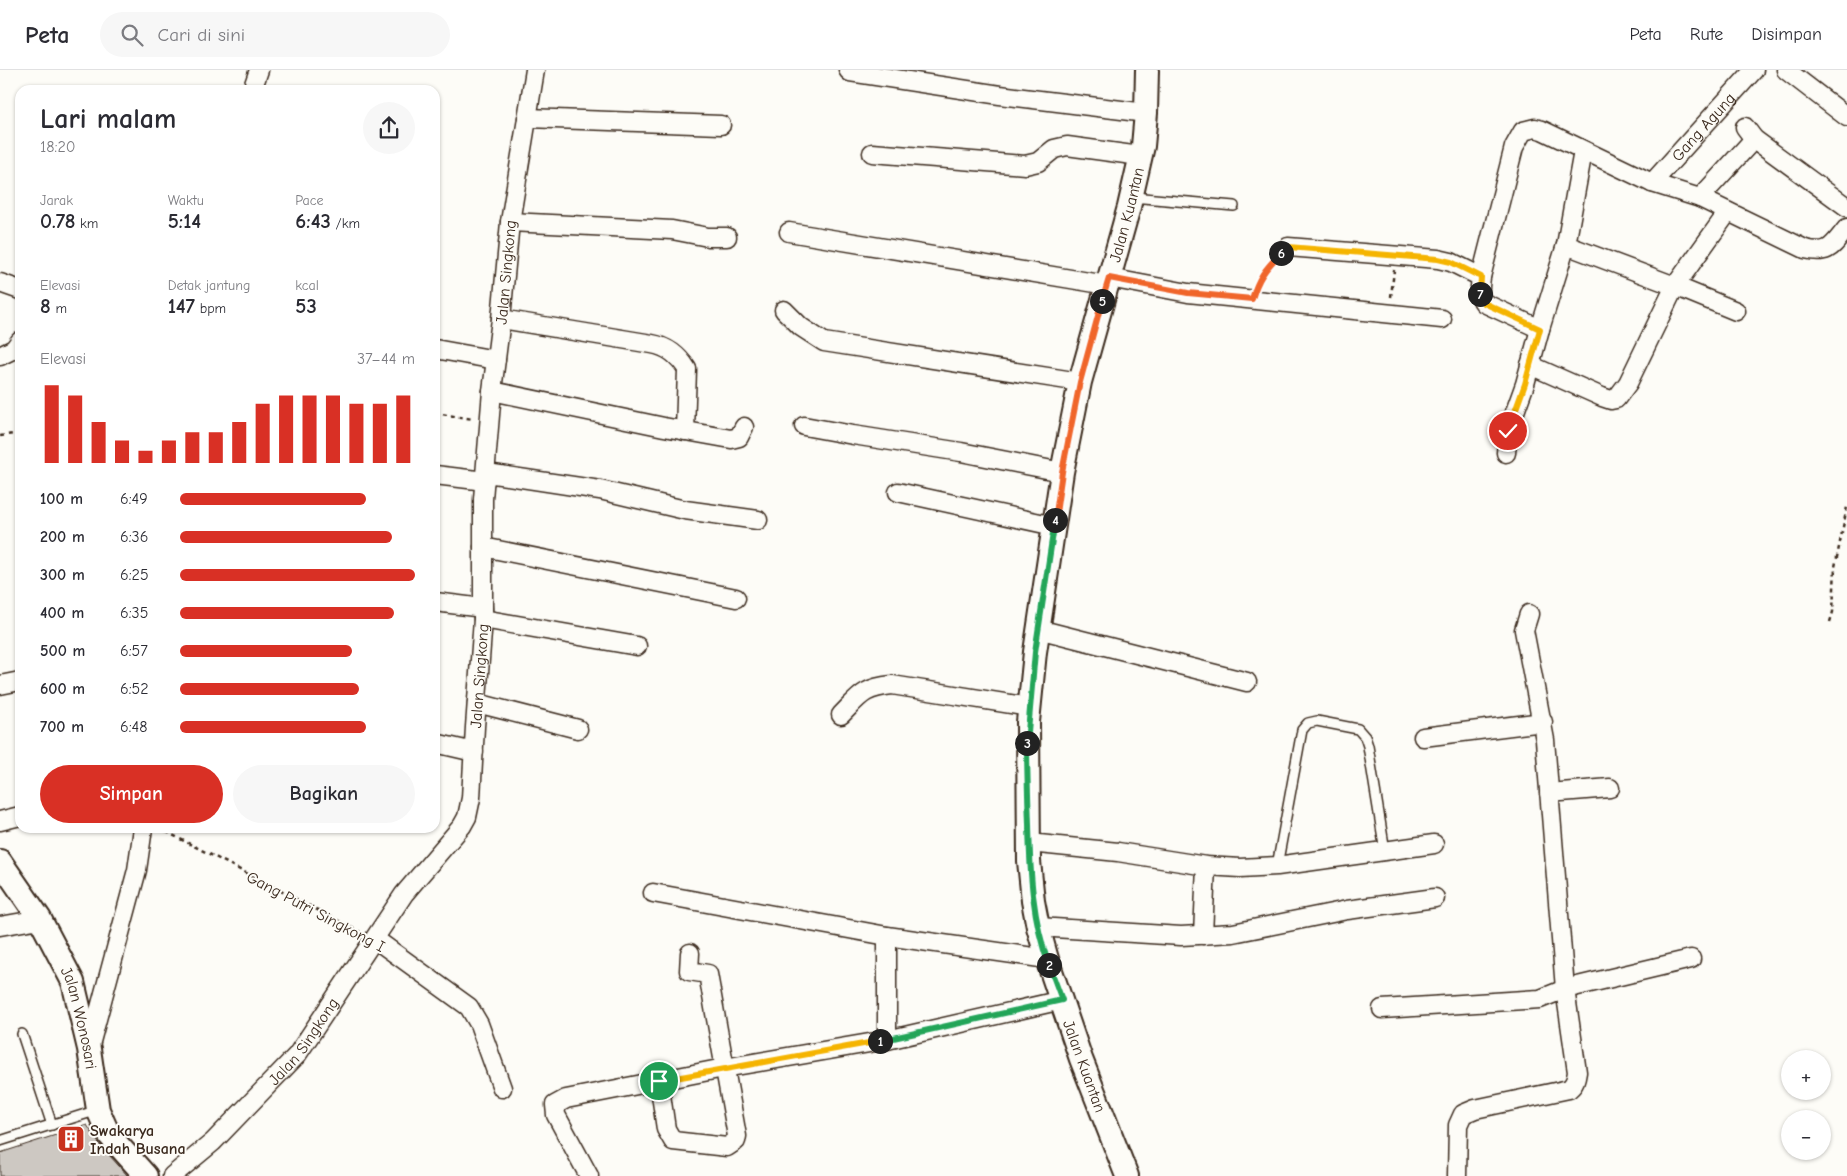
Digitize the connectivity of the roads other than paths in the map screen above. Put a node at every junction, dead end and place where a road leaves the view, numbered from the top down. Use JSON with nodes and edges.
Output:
{"nodes":[{"id":1,"x":259,"y":70,"type":"edge"},
{"id":2,"x":535,"y":70,"type":"edge"},
{"id":3,"x":848,"y":70,"type":"edge"},
{"id":4,"x":1147,"y":70,"type":"edge"},
{"id":5,"x":1754,"y":70,"type":"edge"},
{"id":6,"x":1786,"y":70,"type":"edge"},
{"id":7,"x":254,"y":85,"type":"edge"},
{"id":8,"x":1146,"y":113,"type":"junction"},
{"id":9,"x":1847,"y":117,"type":"edge"},
{"id":10,"x":527,"y":118,"type":"junction"},
{"id":11,"x":721,"y":125,"type":"dead end"},
{"id":12,"x":1584,"y":151,"type":"junction"},
{"id":13,"x":872,"y":153,"type":"dead end"},
{"id":14,"x":1140,"y":156,"type":"junction"},
{"id":15,"x":1652,"y":183,"type":"junction"},
{"id":16,"x":1131,"y":197,"type":"junction"},
{"id":17,"x":1700,"y":198,"type":"junction"},
{"id":18,"x":1234,"y":206,"type":"dead end"},
{"id":19,"x":1847,"y":207,"type":"edge"},
{"id":20,"x":1728,"y":212,"type":"junction"},
{"id":21,"x":510,"y":222,"type":"junction"},
{"id":22,"x":1847,"y":228,"type":"edge"},
{"id":23,"x":789,"y":232,"type":"dead end"},
{"id":24,"x":727,"y":237,"type":"dead end"},
{"id":25,"x":1566,"y":245,"type":"junction"},
{"id":26,"x":1288,"y":247,"type":"road end"},
{"id":27,"x":1481,"y":277,"type":"junction"},
{"id":28,"x":1108,"y":281,"type":"junction"},
{"id":29,"x":0,"y":283,"type":"edge"},
{"id":30,"x":1676,"y":286,"type":"junction"},
{"id":31,"x":15,"y":288,"type":"edge"},
{"id":32,"x":784,"y":310,"type":"dead end"},
{"id":33,"x":1736,"y":311,"type":"dead end"},
{"id":34,"x":501,"y":318,"type":"junction"},
{"id":35,"x":1442,"y":319,"type":"dead end"},
{"id":36,"x":1540,"y":329,"type":"junction"},
{"id":37,"x":15,"y":348,"type":"edge"},
{"id":38,"x":440,"y":350,"type":"edge"},
{"id":39,"x":0,"y":356,"type":"edge"},
{"id":40,"x":496,"y":360,"type":"junction"},
{"id":41,"x":1530,"y":365,"type":"junction"},
{"id":42,"x":1080,"y":382,"type":"junction"},
{"id":43,"x":492,"y":391,"type":"junction"},
{"id":44,"x":804,"y":426,"type":"dead end"},
{"id":45,"x":744,"y":427,"type":"dead end"},
{"id":46,"x":685,"y":431,"type":"junction"},
{"id":47,"x":1506,"y":454,"type":"dead end"},
{"id":48,"x":1062,"y":472,"type":"junction"},
{"id":49,"x":440,"y":475,"type":"edge"},
{"id":50,"x":486,"y":477,"type":"junction"},
{"id":51,"x":898,"y":492,"type":"dead end"},
{"id":52,"x":758,"y":520,"type":"dead end"},
{"id":53,"x":1054,"y":526,"type":"junction"},
{"id":54,"x":483,"y":547,"type":"junction"},
{"id":55,"x":736,"y":598,"type":"dead end"},
{"id":56,"x":440,"y":603,"type":"edge"},
{"id":57,"x":483,"y":613,"type":"junction"},
{"id":58,"x":1529,"y":614,"type":"dead end"},
{"id":59,"x":1038,"y":629,"type":"junction"},
{"id":60,"x":637,"y":646,"type":"dead end"},
{"id":61,"x":15,"y":682,"type":"edge"},
{"id":62,"x":1247,"y":682,"type":"dead end"},
{"id":63,"x":0,"y":685,"type":"edge"},
{"id":64,"x":476,"y":703,"type":"junction"},
{"id":65,"x":1030,"y":707,"type":"junction"},
{"id":66,"x":841,"y":715,"type":"dead end"},
{"id":67,"x":1543,"y":722,"type":"junction"},
{"id":68,"x":578,"y":728,"type":"dead end"},
{"id":69,"x":1422,"y":737,"type":"dead end"},
{"id":70,"x":440,"y":744,"type":"edge"},
{"id":71,"x":474,"y":752,"type":"junction"},
{"id":72,"x":1610,"y":788,"type":"dead end"},
{"id":73,"x":1549,"y":793,"type":"junction"},
{"id":74,"x":15,"y":817,"type":"edge"},
{"id":75,"x":0,"y":821,"type":"edge"},
{"id":76,"x":142,"y":833,"type":"edge"},
{"id":77,"x":1029,"y":843,"type":"junction"},
{"id":78,"x":1434,"y":844,"type":"dead end"},
{"id":79,"x":1385,"y":851,"type":"junction"},
{"id":80,"x":0,"y":860,"type":"edge"},
{"id":81,"x":1206,"y":866,"type":"junction"},
{"id":82,"x":1277,"y":866,"type":"junction"},
{"id":83,"x":653,"y":893,"type":"dead end"},
{"id":84,"x":1435,"y":898,"type":"dead end"},
{"id":85,"x":40,"y":919,"type":"junction"},
{"id":86,"x":0,"y":926,"type":"edge"},
{"id":87,"x":1038,"y":927,"type":"junction"},
{"id":88,"x":1203,"y":935,"type":"junction"},
{"id":89,"x":887,"y":936,"type":"junction"},
{"id":90,"x":374,"y":940,"type":"junction"},
{"id":91,"x":690,"y":953,"type":"dead end"},
{"id":92,"x":1047,"y":959,"type":"junction"},
{"id":93,"x":1691,"y":959,"type":"dead end"},
{"id":94,"x":1565,"y":989,"type":"junction"},
{"id":95,"x":1062,"y":1000,"type":"junction"},
{"id":96,"x":1382,"y":1009,"type":"dead end"},
{"id":97,"x":22,"y":1034,"type":"dead end"},
{"id":98,"x":887,"y":1040,"type":"junction"},
{"id":99,"x":89,"y":1049,"type":"junction"},
{"id":100,"x":724,"y":1068,"type":"junction"},
{"id":101,"x":659,"y":1081,"type":"junction"},
{"id":102,"x":502,"y":1088,"type":"dead end"},
{"id":103,"x":98,"y":1110,"type":"junction"},
{"id":104,"x":52,"y":1125,"type":"junction"},
{"id":105,"x":0,"y":1141,"type":"edge"},
{"id":106,"x":146,"y":1176,"type":"edge"},
{"id":107,"x":172,"y":1176,"type":"edge"},
{"id":108,"x":589,"y":1176,"type":"edge"},
{"id":109,"x":1127,"y":1176,"type":"edge"},
{"id":110,"x":1457,"y":1176,"type":"edge"}],
"edges":[{"from":1,"to":7,"type":"street"},
{"from":2,"to":10,"type":"street","name":"Jalan Singkong"},
{"from":3,"to":8,"type":"street"},
{"from":4,"to":8,"type":"street","name":"Jalan Kuantan"},
{"from":5,"to":15,"type":"street","name":"Gang Agung"},
{"from":6,"to":9,"type":"street"},
{"from":8,"to":14,"type":"street","name":"Jalan Kuantan"},
{"from":10,"to":11,"type":"street"},
{"from":10,"to":21,"type":"street","name":"Jalan Singkong"},
{"from":12,"to":15,"type":"street"},
{"from":12,"to":25,"type":"street"},
{"from":12,"to":27,"type":"street"},
{"from":13,"to":14,"type":"street"},
{"from":14,"to":16,"type":"street","name":"Jalan Kuantan"},
{"from":15,"to":17,"type":"street"},
{"from":16,"to":18,"type":"lane"},
{"from":16,"to":28,"type":"street","name":"Jalan Kuantan"},
{"from":17,"to":19,"type":"street"},
{"from":17,"to":20,"type":"street"},
{"from":20,"to":22,"type":"street"},
{"from":20,"to":30,"type":"street"},
{"from":21,"to":24,"type":"street"},
{"from":21,"to":34,"type":"street","name":"Jalan Singkong"},
{"from":23,"to":28,"type":"street"},
{"from":25,"to":30,"type":"street"},
{"from":25,"to":36,"type":"street"},
{"from":26,"to":27,"type":"street"},
{"from":27,"to":36,"type":"street"},
{"from":28,"to":35,"type":"street"},
{"from":28,"to":42,"type":"street","name":"Jalan Kuantan"},
{"from":29,"to":31,"type":"street"},
{"from":30,"to":33,"type":"street"},
{"from":30,"to":41,"type":"street"},
{"from":32,"to":42,"type":"street"},
{"from":34,"to":40,"type":"street","name":"Jalan Singkong"},
{"from":34,"to":46,"type":"street"},
{"from":36,"to":41,"type":"street"},
{"from":37,"to":39,"type":"street"},
{"from":38,"to":40,"type":"street"},
{"from":40,"to":43,"type":"street","name":"Jalan Singkong"},
{"from":41,"to":47,"type":"street"},
{"from":42,"to":48,"type":"street","name":"Jalan Kuantan"},
{"from":43,"to":46,"type":"street"},
{"from":43,"to":50,"type":"street","name":"Jalan Singkong"},
{"from":44,"to":48,"type":"street"},
{"from":45,"to":46,"type":"street"},
{"from":48,"to":53,"type":"street","name":"Jalan Kuantan"},
{"from":49,"to":50,"type":"street"},
{"from":50,"to":52,"type":"street"},
{"from":50,"to":54,"type":"street","name":"Jalan Singkong"},
{"from":51,"to":53,"type":"street"},
{"from":53,"to":59,"type":"street","name":"Jalan Kuantan"},
{"from":54,"to":55,"type":"street"},
{"from":54,"to":57,"type":"street","name":"Jalan Singkong"},
{"from":56,"to":57,"type":"street"},
{"from":57,"to":60,"type":"street"},
{"from":57,"to":64,"type":"street","name":"Jalan Singkong"},
{"from":58,"to":67,"type":"street"},
{"from":59,"to":62,"type":"street"},
{"from":59,"to":65,"type":"street","name":"Jalan Kuantan"},
{"from":61,"to":63,"type":"street"},
{"from":64,"to":68,"type":"street"},
{"from":64,"to":71,"type":"street","name":"Jalan Singkong"},
{"from":65,"to":66,"type":"street"},
{"from":65,"to":77,"type":"street","name":"Jalan Kuantan"},
{"from":67,"to":69,"type":"street"},
{"from":67,"to":73,"type":"street"},
{"from":70,"to":71,"type":"street"},
{"from":71,"to":90,"type":"street","name":"Jalan Singkong"},
{"from":72,"to":73,"type":"street"},
{"from":73,"to":94,"type":"street"},
{"from":74,"to":75,"type":"street"},
{"from":76,"to":99,"type":"street"},
{"from":77,"to":81,"type":"street"},
{"from":77,"to":87,"type":"street","name":"Jalan Kuantan"},
{"from":78,"to":79,"type":"street"},
{"from":79,"to":82,"type":"street"},
{"from":79,"to":82,"type":"lane"},
{"from":80,"to":85,"type":"street","name":"Jalan Wonosari"},
{"from":81,"to":82,"type":"street"},
{"from":81,"to":88,"type":"street"},
{"from":83,"to":89,"type":"street"},
{"from":84,"to":88,"type":"street"},
{"from":85,"to":86,"type":"street"},
{"from":85,"to":99,"type":"street","name":"Jalan Wonosari"},
{"from":87,"to":88,"type":"street"},
{"from":87,"to":92,"type":"street","name":"Jalan Kuantan"},
{"from":89,"to":92,"type":"street"},
{"from":89,"to":98,"type":"street"},
{"from":90,"to":102,"type":"street","name":"Gang Putri Singkong I"},
{"from":90,"to":107,"type":"street","name":"Jalan Singkong"},
{"from":91,"to":100,"type":"street"},
{"from":92,"to":95,"type":"street","name":"Jalan Kuantan"},
{"from":93,"to":94,"type":"street"},
{"from":94,"to":96,"type":"street"},
{"from":94,"to":110,"type":"street"},
{"from":95,"to":98,"type":"street"},
{"from":95,"to":109,"type":"street","name":"Jalan Kuantan"},
{"from":97,"to":104,"type":"lane"},
{"from":98,"to":100,"type":"street"},
{"from":99,"to":103,"type":"street","name":"Jalan Wonosari"},
{"from":100,"to":101,"type":"street"},
{"from":100,"to":101,"type":"street"},
{"from":101,"to":108,"type":"street"},
{"from":103,"to":104,"type":"lane"},
{"from":103,"to":106,"type":"street","name":"Jalan Wonosari"},
{"from":104,"to":105,"type":"lane"}]}
